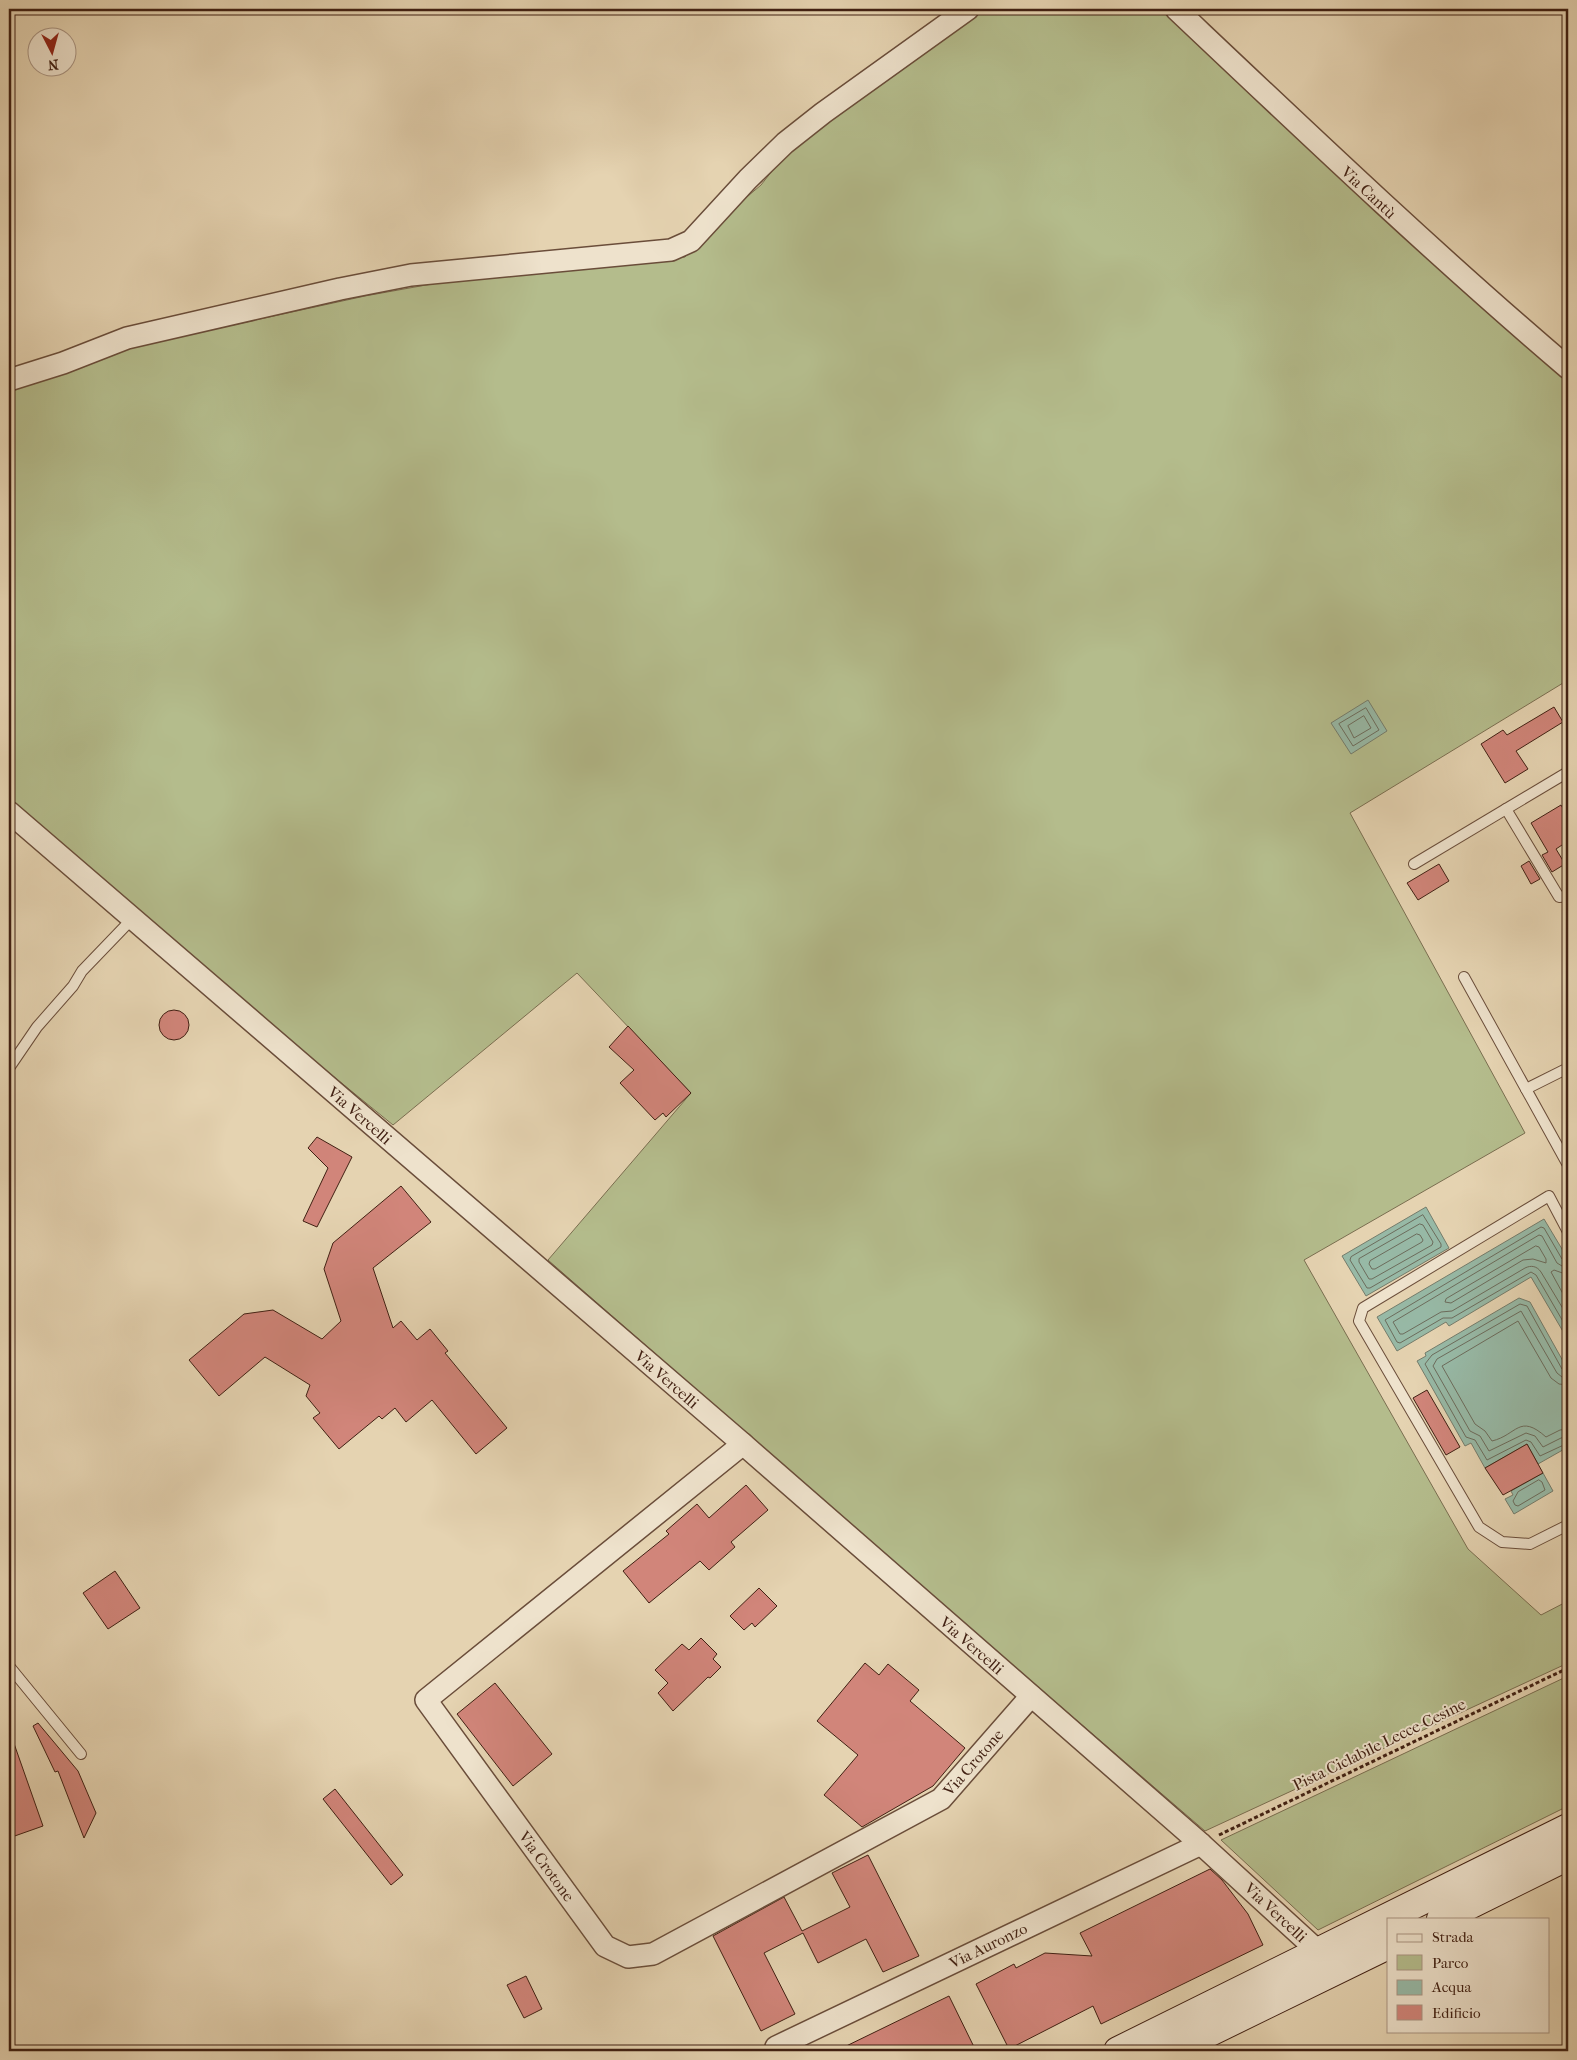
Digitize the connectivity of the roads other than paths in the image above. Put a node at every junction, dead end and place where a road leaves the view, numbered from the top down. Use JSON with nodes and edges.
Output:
{"nodes":[{"id":1,"x":968,"y":9,"type":"edge"},
{"id":2,"x":1176,"y":9,"type":"edge"},
{"id":3,"x":1568,"y":368,"type":"edge"},
{"id":4,"x":9,"y":380,"type":"edge"},
{"id":5,"x":1568,"y":772,"type":"edge"},
{"id":6,"x":1506,"y":809,"type":"junction"},
{"id":7,"x":9,"y":812,"type":"edge"},
{"id":8,"x":1414,"y":864,"type":"dead end"},
{"id":9,"x":1568,"y":896,"type":"edge"},
{"id":10,"x":132,"y":919,"type":"junction"},
{"id":11,"x":1464,"y":977,"type":"dead end"},
{"id":12,"x":9,"y":1068,"type":"edge"},
{"id":13,"x":1568,"y":1068,"type":"edge"},
{"id":14,"x":1526,"y":1089,"type":"junction"},
{"id":15,"x":1568,"y":1165,"type":"edge"},
{"id":16,"x":1568,"y":1232,"type":"edge"},
{"id":17,"x":742,"y":1444,"type":"junction"},
{"id":18,"x":1567,"y":1530,"type":"edge"},
{"id":19,"x":9,"y":1666,"type":"edge"},
{"id":20,"x":1031,"y":1696,"type":"junction"},
{"id":21,"x":81,"y":1754,"type":"dead end"},
{"id":22,"x":1568,"y":1828,"type":"edge"},
{"id":23,"x":1201,"y":1844,"type":"junction"},
{"id":24,"x":1568,"y":1856,"type":"edge"},
{"id":25,"x":1387,"y":1918,"type":"edge"},
{"id":26,"x":1387,"y":1918,"type":"edge"},
{"id":27,"x":1443,"y":1918,"type":"edge"},
{"id":28,"x":1387,"y":1944,"type":"edge"},
{"id":29,"x":1319,"y":1952,"type":"junction"},
{"id":30,"x":776,"y":2047,"type":"dead end"},
{"id":31,"x":1118,"y":2051,"type":"edge"},
{"id":32,"x":1171,"y":2051,"type":"edge"}],
"edges":[{"from":1,"to":4,"type":"street"},
{"from":2,"to":3,"type":"street","name":"Via Cantù"},
{"from":5,"to":6,"type":"lane"},
{"from":6,"to":8,"type":"lane"},
{"from":6,"to":9,"type":"lane"},
{"from":7,"to":10,"type":"street","name":"Via Vercelli"},
{"from":10,"to":12,"type":"lane"},
{"from":10,"to":17,"type":"street","name":"Via Vercelli"},
{"from":11,"to":14,"type":"lane"},
{"from":13,"to":14,"type":"lane"},
{"from":14,"to":15,"type":"lane"},
{"from":16,"to":18,"type":"lane"},
{"from":17,"to":20,"type":"street","name":"Via Vercelli"},
{"from":17,"to":20,"type":"street","name":"Via Crotone"},
{"from":19,"to":21,"type":"lane"},
{"from":20,"to":23,"type":"street","name":"Via Vercelli"},
{"from":22,"to":25,"type":"main road"},
{"from":23,"to":29,"type":"street","name":"Via Vercelli"},
{"from":23,"to":30,"type":"street","name":"Via Auronzo"},
{"from":24,"to":27,"type":"main road"},
{"from":26,"to":29,"type":"main road"},
{"from":28,"to":32,"type":"main road"},
{"from":29,"to":31,"type":"main road"}]}
